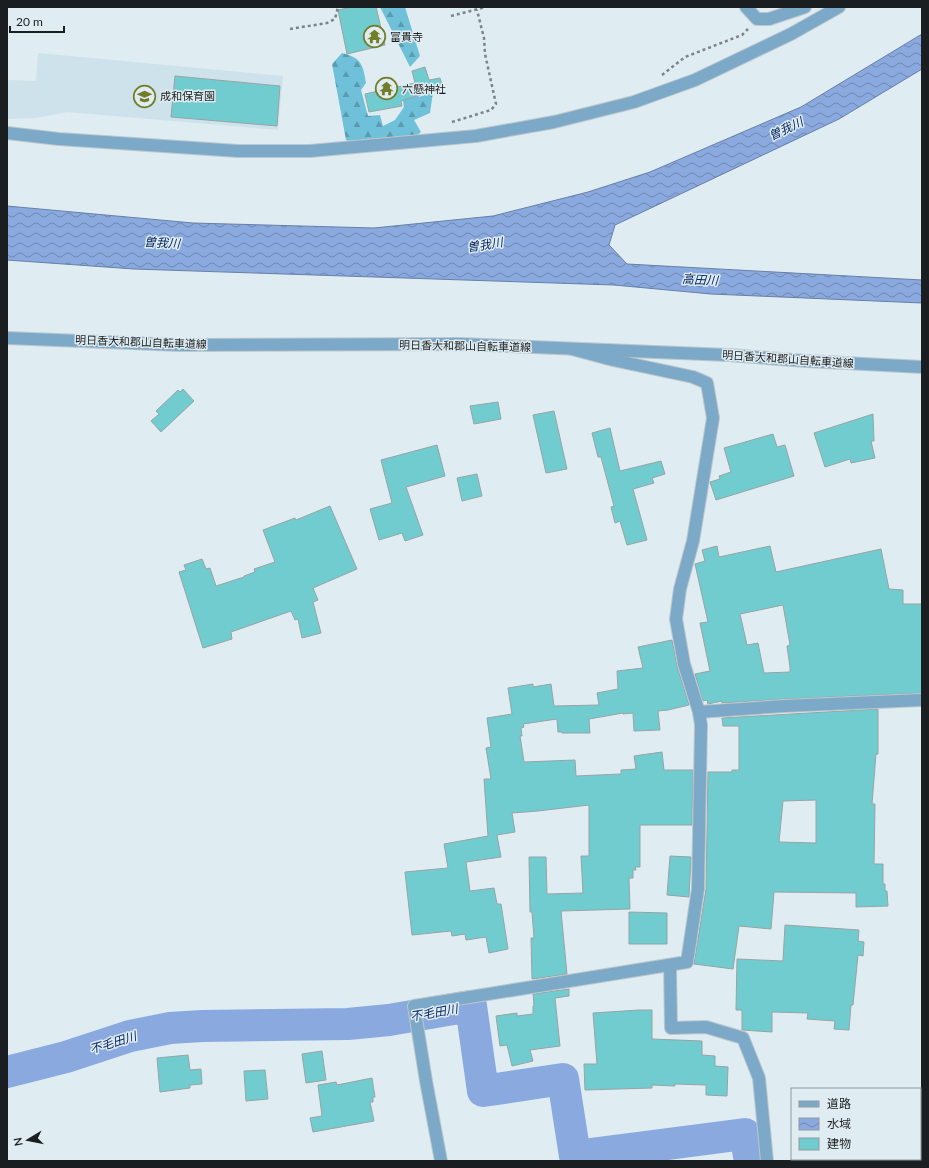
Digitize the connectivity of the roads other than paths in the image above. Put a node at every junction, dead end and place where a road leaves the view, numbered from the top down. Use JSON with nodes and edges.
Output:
{"nodes":[{"id":1,"x":746,"y":7,"type":"edge"},
{"id":2,"x":806,"y":7,"type":"edge"},
{"id":3,"x":834,"y":10,"type":"edge"},
{"id":4,"x":7,"y":133,"type":"edge"},
{"id":5,"x":7,"y":338,"type":"edge"},
{"id":6,"x":572,"y":349,"type":"junction"},
{"id":7,"x":922,"y":367,"type":"edge"},
{"id":8,"x":922,"y":700,"type":"edge"},
{"id":9,"x":700,"y":712,"type":"junction"},
{"id":10,"x":670,"y":965,"type":"junction"},
{"id":11,"x":441,"y":1161,"type":"edge"},
{"id":12,"x":767,"y":1161,"type":"edge"}],
"edges":[{"from":1,"to":2,"type":"street"},
{"from":2,"to":3,"type":"street"},
{"from":3,"to":4,"type":"street"},
{"from":5,"to":6,"type":"street","name":"明日香大和郡山自転車道線"},
{"from":6,"to":7,"type":"street","name":"明日香大和郡山自転車道線"},
{"from":6,"to":9,"type":"street"},
{"from":8,"to":9,"type":"street"},
{"from":9,"to":10,"type":"street"},
{"from":10,"to":11,"type":"street"},
{"from":10,"to":12,"type":"street"}]}
